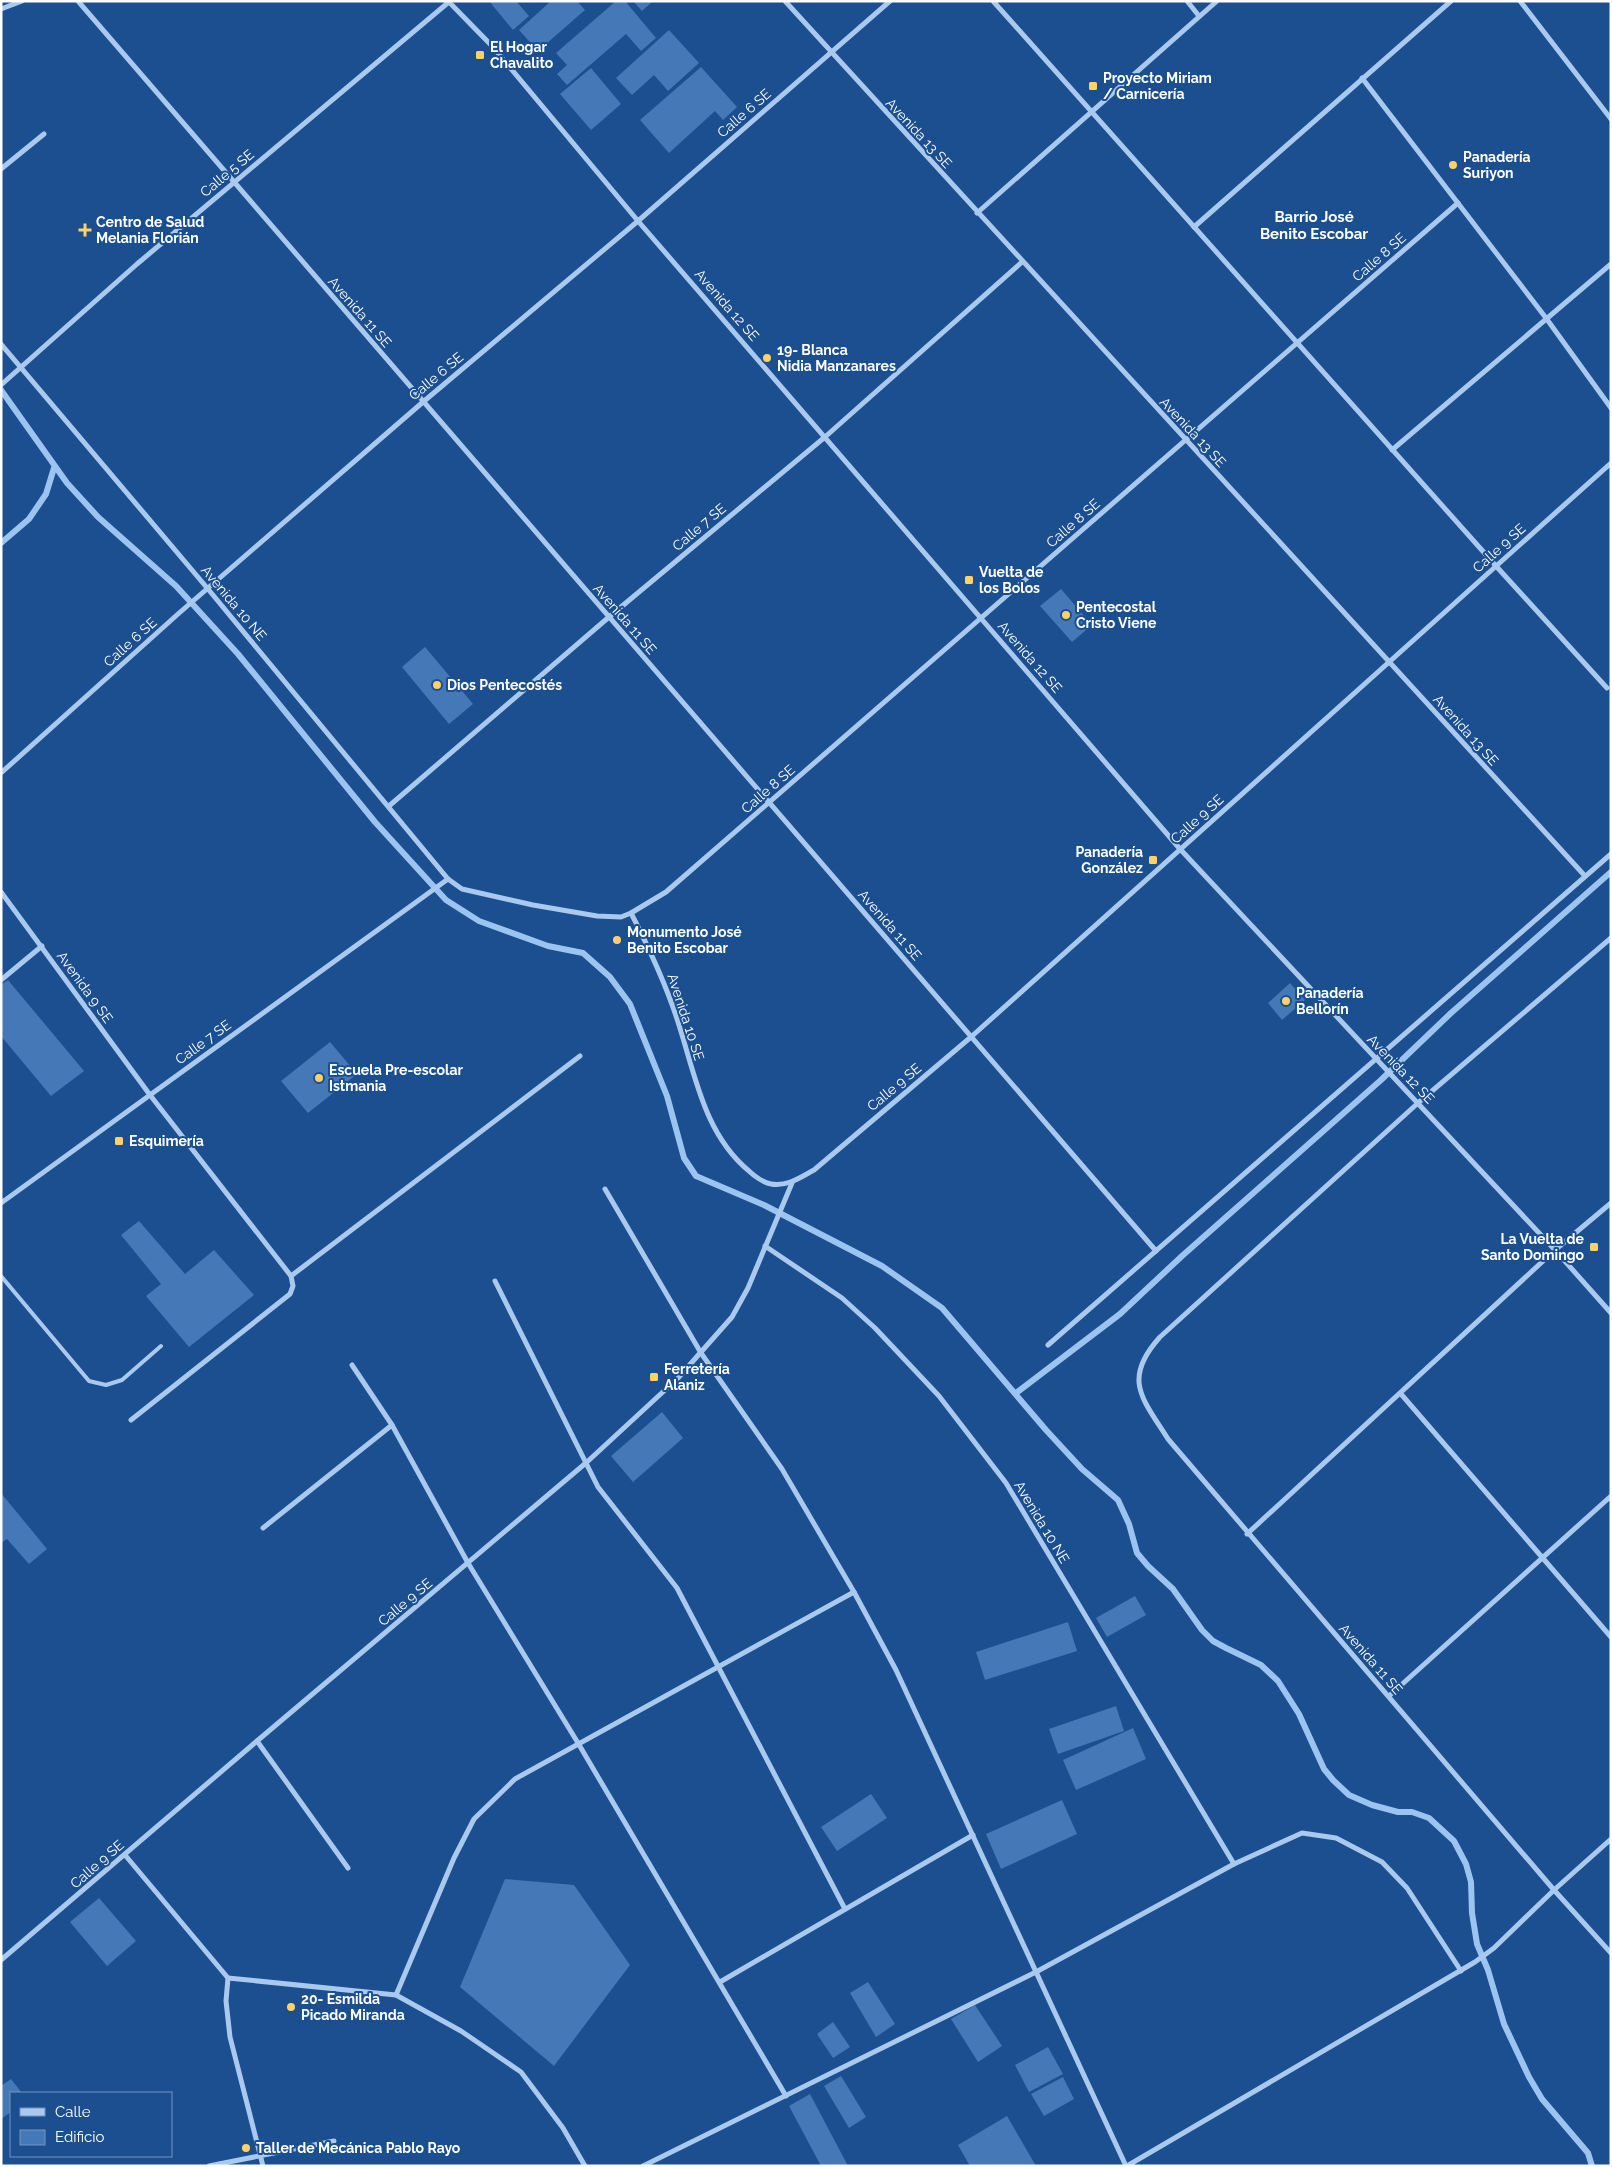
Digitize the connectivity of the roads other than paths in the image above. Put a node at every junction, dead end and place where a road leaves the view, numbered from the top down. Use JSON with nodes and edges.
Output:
{"nodes":[{"id":1,"x":22,"y":1,"type":"edge"},
{"id":2,"x":78,"y":1,"type":"edge"},
{"id":3,"x":785,"y":1,"type":"edge"},
{"id":4,"x":890,"y":1,"type":"edge"},
{"id":5,"x":993,"y":1,"type":"edge"},
{"id":6,"x":1187,"y":1,"type":"edge"},
{"id":7,"x":1217,"y":1,"type":"edge"},
{"id":8,"x":1451,"y":1,"type":"edge"},
{"id":9,"x":1520,"y":1,"type":"edge"},
{"id":10,"x":450,"y":2,"type":"edge"},
{"id":11,"x":1,"y":9,"type":"edge"},
{"id":12,"x":1199,"y":16,"type":"junction"},
{"id":13,"x":830,"y":52,"type":"junction"},
{"id":14,"x":1362,"y":78,"type":"junction"},
{"id":15,"x":1091,"y":111,"type":"junction"},
{"id":16,"x":1611,"y":118,"type":"edge"},
{"id":17,"x":44,"y":134,"type":"dead end"},
{"id":18,"x":1,"y":169,"type":"edge"},
{"id":19,"x":234,"y":182,"type":"junction"},
{"id":20,"x":1458,"y":203,"type":"junction"},
{"id":21,"x":977,"y":213,"type":"junction"},
{"id":22,"x":638,"y":221,"type":"junction"},
{"id":23,"x":1194,"y":227,"type":"junction"},
{"id":24,"x":1022,"y":262,"type":"junction"},
{"id":25,"x":1611,"y":264,"type":"edge"},
{"id":26,"x":1546,"y":318,"type":"junction"},
{"id":27,"x":1297,"y":343,"type":"junction"},
{"id":28,"x":1,"y":344,"type":"edge"},
{"id":29,"x":22,"y":367,"type":"junction"},
{"id":30,"x":1,"y":385,"type":"edge"},
{"id":31,"x":423,"y":402,"type":"junction"},
{"id":32,"x":1611,"y":408,"type":"edge"},
{"id":33,"x":826,"y":436,"type":"junction"},
{"id":34,"x":1185,"y":440,"type":"junction"},
{"id":35,"x":1392,"y":450,"type":"junction"},
{"id":36,"x":1611,"y":462,"type":"edge"},
{"id":37,"x":1496,"y":566,"type":"junction"},
{"id":38,"x":208,"y":589,"type":"junction"},
{"id":39,"x":609,"y":617,"type":"junction"},
{"id":40,"x":981,"y":617,"type":"junction"},
{"id":41,"x":1389,"y":662,"type":"junction"},
{"id":42,"x":1607,"y":688,"type":"dead end"},
{"id":43,"x":1,"y":773,"type":"edge"},
{"id":44,"x":769,"y":803,"type":"junction"},
{"id":45,"x":389,"y":806,"type":"junction"},
{"id":46,"x":1180,"y":849,"type":"junction"},
{"id":47,"x":1611,"y":854,"type":"edge"},
{"id":48,"x":1585,"y":876,"type":"junction"},
{"id":49,"x":448,"y":879,"type":"junction"},
{"id":50,"x":1,"y":892,"type":"edge"},
{"id":51,"x":631,"y":913,"type":"junction"},
{"id":52,"x":1611,"y":938,"type":"edge"},
{"id":53,"x":42,"y":946,"type":"junction"},
{"id":54,"x":1,"y":980,"type":"edge"},
{"id":55,"x":971,"y":1036,"type":"junction"},
{"id":56,"x":580,"y":1056,"type":"dead end"},
{"id":57,"x":1375,"y":1060,"type":"junction"},
{"id":58,"x":150,"y":1095,"type":"junction"},
{"id":59,"x":1418,"y":1103,"type":"junction"},
{"id":60,"x":792,"y":1182,"type":"junction"},
{"id":61,"x":605,"y":1189,"type":"dead end"},
{"id":62,"x":1,"y":1203,"type":"edge"},
{"id":63,"x":1611,"y":1203,"type":"edge"},
{"id":64,"x":765,"y":1246,"type":"junction"},
{"id":65,"x":1555,"y":1250,"type":"junction"},
{"id":66,"x":1156,"y":1251,"type":"junction"},
{"id":67,"x":1,"y":1276,"type":"edge"},
{"id":68,"x":291,"y":1276,"type":"junction"},
{"id":69,"x":495,"y":1281,"type":"dead end"},
{"id":70,"x":1611,"y":1313,"type":"edge"},
{"id":71,"x":1048,"y":1345,"type":"dead end"},
{"id":72,"x":161,"y":1346,"type":"dead end"},
{"id":73,"x":701,"y":1353,"type":"junction"},
{"id":74,"x":352,"y":1365,"type":"dead end"},
{"id":75,"x":1401,"y":1394,"type":"junction"},
{"id":76,"x":130,"y":1420,"type":"dead end"},
{"id":77,"x":392,"y":1425,"type":"junction"},
{"id":78,"x":587,"y":1462,"type":"junction"},
{"id":79,"x":1611,"y":1496,"type":"edge"},
{"id":80,"x":263,"y":1528,"type":"dead end"},
{"id":81,"x":1247,"y":1534,"type":"junction"},
{"id":82,"x":1542,"y":1558,"type":"junction"},
{"id":83,"x":468,"y":1563,"type":"junction"},
{"id":84,"x":854,"y":1592,"type":"junction"},
{"id":85,"x":1611,"y":1637,"type":"edge"},
{"id":86,"x":719,"y":1666,"type":"junction"},
{"id":87,"x":1389,"y":1696,"type":"junction"},
{"id":88,"x":257,"y":1741,"type":"junction"},
{"id":89,"x":578,"y":1744,"type":"junction"},
{"id":90,"x":973,"y":1835,"type":"junction"},
{"id":91,"x":1611,"y":1840,"type":"edge"},
{"id":92,"x":125,"y":1855,"type":"junction"},
{"id":93,"x":1234,"y":1864,"type":"junction"},
{"id":94,"x":348,"y":1868,"type":"dead end"},
{"id":95,"x":1554,"y":1890,"type":"junction"},
{"id":96,"x":845,"y":1909,"type":"junction"},
{"id":97,"x":1611,"y":1953,"type":"edge"},
{"id":98,"x":1,"y":1960,"type":"edge"},
{"id":99,"x":1461,"y":1970,"type":"junction"},
{"id":100,"x":1036,"y":1972,"type":"junction"},
{"id":101,"x":228,"y":1978,"type":"junction"},
{"id":102,"x":720,"y":1982,"type":"junction"},
{"id":103,"x":396,"y":1995,"type":"junction"},
{"id":104,"x":786,"y":2096,"type":"junction"},
{"id":105,"x":334,"y":2141,"type":"dead end"},
{"id":106,"x":259,"y":2155,"type":"junction"},
{"id":107,"x":209,"y":2166,"type":"edge"},
{"id":108,"x":263,"y":2166,"type":"edge"},
{"id":109,"x":585,"y":2166,"type":"edge"},
{"id":110,"x":643,"y":2166,"type":"edge"},
{"id":111,"x":1127,"y":2166,"type":"edge"}],
"edges":[{"from":1,"to":11,"type":"street"},
{"from":2,"to":19,"type":"street","name":"Avenida 11 SE"},
{"from":3,"to":13,"type":"street","name":"Avenida 13 SE"},
{"from":4,"to":13,"type":"street","name":"Calle 6 SE"},
{"from":5,"to":15,"type":"street"},
{"from":6,"to":12,"type":"street"},
{"from":7,"to":12,"type":"street"},
{"from":8,"to":14,"type":"street"},
{"from":9,"to":16,"type":"street"},
{"from":10,"to":19,"type":"street","name":"Calle 5 SE"},
{"from":10,"to":22,"type":"street","name":"Avenida 12 SE"},
{"from":12,"to":15,"type":"street"},
{"from":13,"to":21,"type":"street","name":"Avenida 13 SE"},
{"from":13,"to":22,"type":"street","name":"Calle 6 SE"},
{"from":14,"to":20,"type":"street"},
{"from":14,"to":23,"type":"street"},
{"from":15,"to":21,"type":"street"},
{"from":15,"to":23,"type":"street"},
{"from":17,"to":18,"type":"street"},
{"from":19,"to":29,"type":"street","name":"Calle 5 SE"},
{"from":19,"to":31,"type":"street","name":"Avenida 11 SE"},
{"from":20,"to":26,"type":"street"},
{"from":20,"to":27,"type":"street","name":"Calle 8 SE"},
{"from":21,"to":24,"type":"street","name":"Avenida 13 SE"},
{"from":22,"to":31,"type":"street","name":"Calle 6 SE"},
{"from":22,"to":33,"type":"street","name":"Avenida 12 SE"},
{"from":23,"to":27,"type":"street"},
{"from":24,"to":33,"type":"street","name":"Calle 7 SE"},
{"from":24,"to":34,"type":"street","name":"Avenida 13 SE"},
{"from":25,"to":26,"type":"street"},
{"from":26,"to":32,"type":"street"},
{"from":26,"to":35,"type":"street"},
{"from":27,"to":34,"type":"street","name":"Calle 8 SE"},
{"from":27,"to":35,"type":"street"},
{"from":28,"to":29,"type":"street","name":"Avenida 10 NE"},
{"from":29,"to":30,"type":"street","name":"Calle 5 SE"},
{"from":29,"to":38,"type":"street","name":"Avenida 10 NE"},
{"from":31,"to":38,"type":"street","name":"Calle 6 SE"},
{"from":31,"to":39,"type":"street","name":"Avenida 11 SE"},
{"from":33,"to":39,"type":"street","name":"Calle 7 SE"},
{"from":33,"to":40,"type":"street","name":"Avenida 12 SE"},
{"from":34,"to":40,"type":"street","name":"Calle 8 SE"},
{"from":34,"to":41,"type":"street","name":"Avenida 13 SE"},
{"from":35,"to":37,"type":"street"},
{"from":36,"to":37,"type":"street","name":"Calle 9 SE"},
{"from":37,"to":41,"type":"street","name":"Calle 9 SE"},
{"from":37,"to":42,"type":"street"},
{"from":38,"to":43,"type":"street","name":"Calle 6 SE"},
{"from":38,"to":45,"type":"street","name":"Avenida 10 NE"},
{"from":39,"to":44,"type":"street","name":"Avenida 11 SE"},
{"from":39,"to":45,"type":"street","name":"Calle 7 SE"},
{"from":40,"to":44,"type":"street","name":"Calle 8 SE"},
{"from":40,"to":46,"type":"street","name":"Avenida 12 SE"},
{"from":41,"to":46,"type":"street","name":"Calle 9 SE"},
{"from":41,"to":48,"type":"street","name":"Avenida 13 SE"},
{"from":44,"to":51,"type":"street","name":"Calle 8 SE"},
{"from":44,"to":55,"type":"street","name":"Avenida 11 SE"},
{"from":45,"to":49,"type":"street","name":"Avenida 10 NE"},
{"from":46,"to":55,"type":"street","name":"Calle 9 SE"},
{"from":46,"to":57,"type":"street","name":"Avenida 12 SE"},
{"from":47,"to":48,"type":"street"},
{"from":48,"to":57,"type":"street"},
{"from":49,"to":51,"type":"street"},
{"from":49,"to":58,"type":"street","name":"Calle 7 SE"},
{"from":50,"to":53,"type":"street","name":"Avenida 9 SE"},
{"from":51,"to":60,"type":"street","name":"Avenida 10 SE"},
{"from":52,"to":59,"type":"street"},
{"from":53,"to":54,"type":"street"},
{"from":53,"to":58,"type":"street","name":"Avenida 9 SE"},
{"from":55,"to":60,"type":"street","name":"Calle 9 SE"},
{"from":55,"to":66,"type":"street","name":"Avenida 11 SE"},
{"from":56,"to":68,"type":"street"},
{"from":57,"to":59,"type":"street","name":"Avenida 12 SE"},
{"from":57,"to":66,"type":"street"},
{"from":58,"to":62,"type":"street","name":"Calle 7 SE"},
{"from":58,"to":68,"type":"street","name":"Avenida 9 SE"},
{"from":59,"to":65,"type":"street","name":"Avenida 12 SE"},
{"from":59,"to":81,"type":"street","name":"Avenida 11 SE"},
{"from":60,"to":64,"type":"street","name":"Calle 9 SE"},
{"from":61,"to":73,"type":"street"},
{"from":63,"to":65,"type":"street"},
{"from":64,"to":73,"type":"street","name":"Calle 9 SE"},
{"from":64,"to":93,"type":"street","name":"Avenida 10 NE"},
{"from":65,"to":70,"type":"street","name":"Avenida 12 SE"},
{"from":65,"to":75,"type":"street"},
{"from":66,"to":71,"type":"street"},
{"from":67,"to":72,"type":"lane"},
{"from":68,"to":76,"type":"street"},
{"from":69,"to":78,"type":"street"},
{"from":73,"to":78,"type":"street","name":"Calle 9 SE"},
{"from":73,"to":84,"type":"street"},
{"from":74,"to":77,"type":"street"},
{"from":75,"to":81,"type":"street"},
{"from":75,"to":82,"type":"street"},
{"from":77,"to":80,"type":"street"},
{"from":77,"to":83,"type":"street"},
{"from":78,"to":83,"type":"street","name":"Calle 9 SE"},
{"from":78,"to":86,"type":"street"},
{"from":79,"to":82,"type":"street"},
{"from":81,"to":87,"type":"street","name":"Avenida 11 SE"},
{"from":82,"to":85,"type":"street"},
{"from":82,"to":87,"type":"street"},
{"from":83,"to":88,"type":"street","name":"Calle 9 SE"},
{"from":83,"to":89,"type":"street"},
{"from":84,"to":86,"type":"street"},
{"from":84,"to":90,"type":"street"},
{"from":86,"to":89,"type":"street"},
{"from":86,"to":96,"type":"street"},
{"from":87,"to":95,"type":"street","name":"Avenida 11 SE"},
{"from":88,"to":92,"type":"street","name":"Calle 9 SE"},
{"from":88,"to":94,"type":"street"},
{"from":89,"to":102,"type":"street"},
{"from":89,"to":103,"type":"street"},
{"from":90,"to":96,"type":"street"},
{"from":90,"to":100,"type":"street"},
{"from":91,"to":95,"type":"street"},
{"from":92,"to":98,"type":"street","name":"Calle 9 SE"},
{"from":92,"to":101,"type":"street"},
{"from":93,"to":99,"type":"street"},
{"from":93,"to":100,"type":"street"},
{"from":95,"to":97,"type":"street","name":"Avenida 11 SE"},
{"from":95,"to":99,"type":"street"},
{"from":96,"to":102,"type":"street"},
{"from":99,"to":111,"type":"street"},
{"from":100,"to":104,"type":"street"},
{"from":100,"to":111,"type":"street"},
{"from":101,"to":103,"type":"street"},
{"from":101,"to":106,"type":"street"},
{"from":102,"to":104,"type":"street"},
{"from":103,"to":109,"type":"street"},
{"from":104,"to":110,"type":"street"},
{"from":105,"to":106,"type":"street"},
{"from":106,"to":107,"type":"street"},
{"from":106,"to":108,"type":"street"}]}
